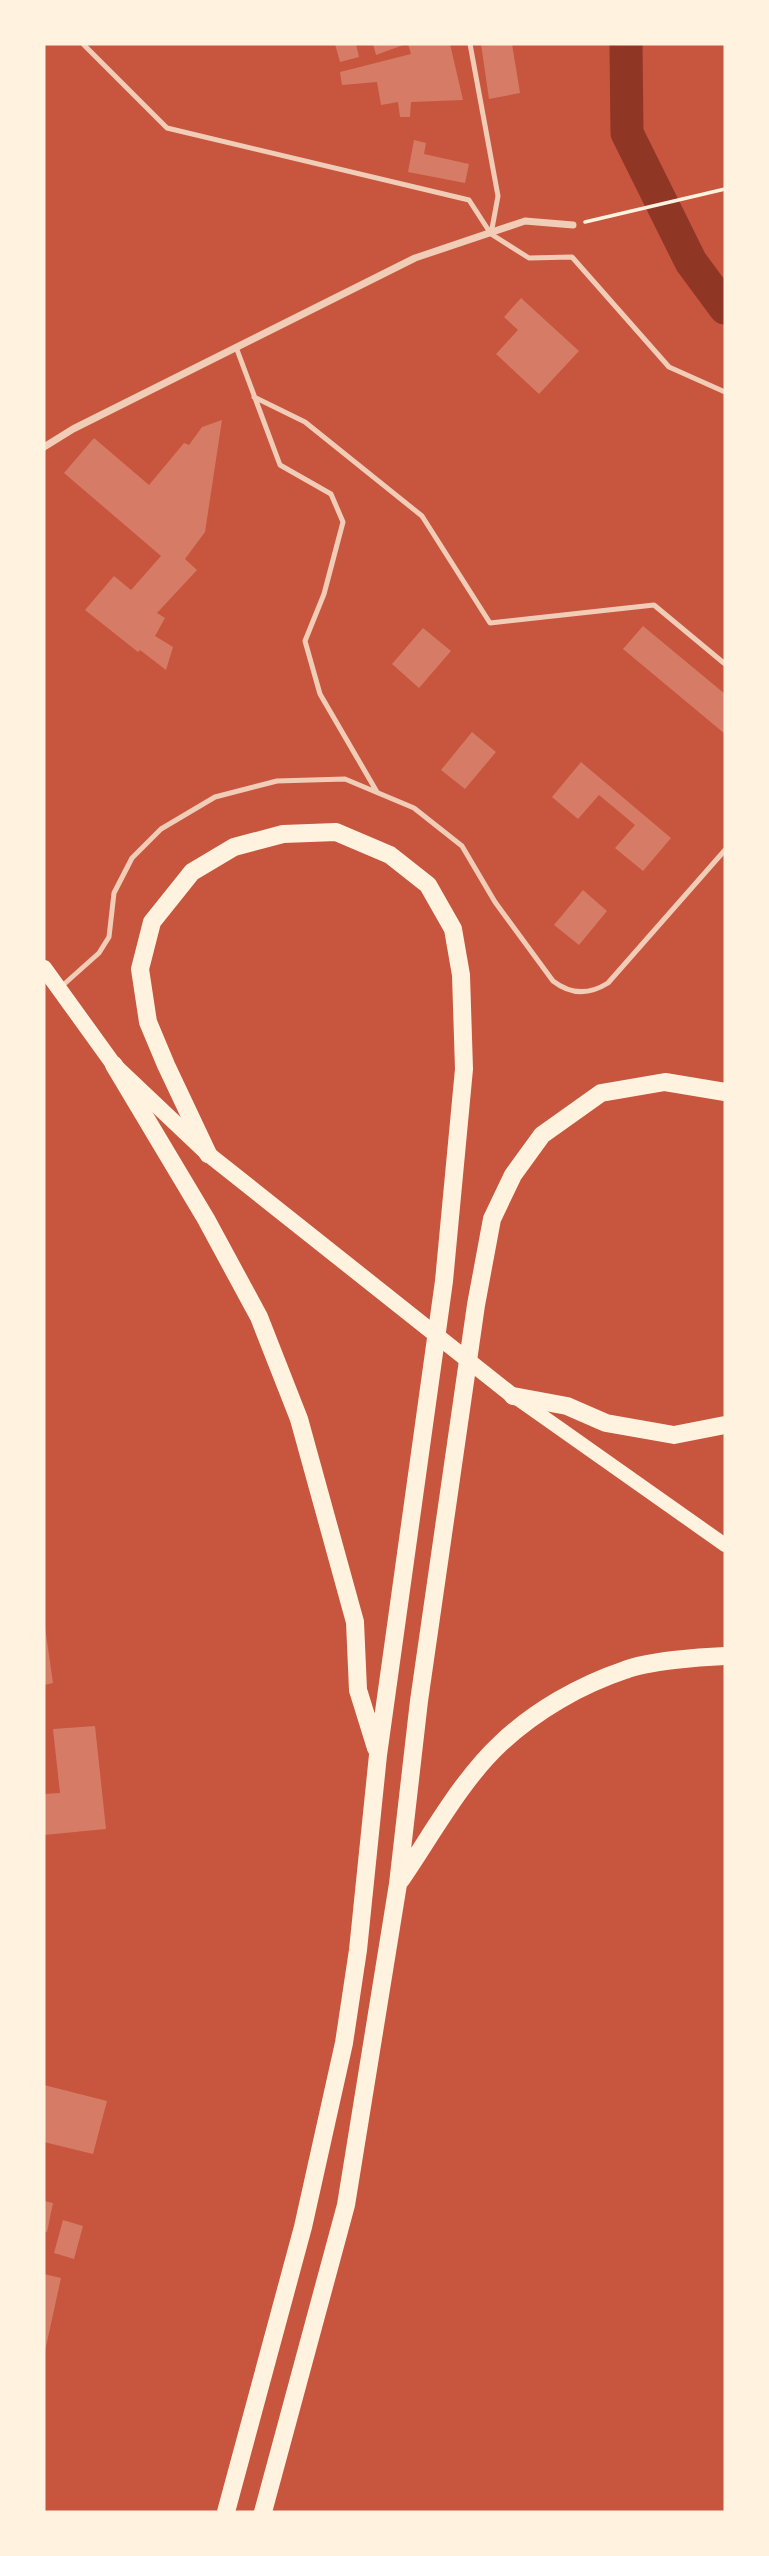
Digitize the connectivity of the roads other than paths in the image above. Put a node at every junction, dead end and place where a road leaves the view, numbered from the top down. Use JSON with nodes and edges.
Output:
{"nodes":[{"id":1,"x":83,"y":44,"type":"edge"},
{"id":2,"x":470,"y":44,"type":"edge"},
{"id":3,"x":573,"y":225,"type":"road end"},
{"id":4,"x":491,"y":234,"type":"junction"},
{"id":5,"x":236,"y":346,"type":"junction"},
{"id":6,"x":725,"y":392,"type":"edge"},
{"id":7,"x":254,"y":397,"type":"junction"},
{"id":8,"x":44,"y":447,"type":"edge"},
{"id":9,"x":725,"y":664,"type":"edge"},
{"id":10,"x":377,"y":793,"type":"junction"},
{"id":11,"x":725,"y":850,"type":"edge"},
{"id":12,"x":44,"y":968,"type":"edge"},
{"id":13,"x":59,"y":989,"type":"junction"},
{"id":14,"x":114,"y":1065,"type":"junction"},
{"id":15,"x":725,"y":1091,"type":"edge"},
{"id":16,"x":208,"y":1154,"type":"junction"},
{"id":17,"x":513,"y":1396,"type":"junction"},
{"id":18,"x":725,"y":1425,"type":"edge"},
{"id":19,"x":725,"y":1545,"type":"edge"},
{"id":20,"x":725,"y":1656,"type":"edge"},
{"id":21,"x":378,"y":1755,"type":"junction"},
{"id":22,"x":398,"y":1884,"type":"junction"},
{"id":23,"x":226,"y":2512,"type":"edge"},
{"id":24,"x":263,"y":2512,"type":"edge"}],
"edges":[{"from":1,"to":4,"type":"lane"},
{"from":2,"to":4,"type":"lane"},
{"from":3,"to":4,"type":"street"},
{"from":4,"to":5,"type":"street"},
{"from":4,"to":6,"type":"lane"},
{"from":5,"to":7,"type":"lane"},
{"from":5,"to":8,"type":"street"},
{"from":7,"to":9,"type":"lane"},
{"from":7,"to":10,"type":"lane"},
{"from":10,"to":11,"type":"lane"},
{"from":10,"to":13,"type":"lane"},
{"from":12,"to":13,"type":"main road"},
{"from":13,"to":14,"type":"main road"},
{"from":14,"to":16,"type":"main road"},
{"from":14,"to":21,"type":"highway"},
{"from":15,"to":22,"type":"highway"},
{"from":16,"to":17,"type":"main road"},
{"from":16,"to":21,"type":"highway"},
{"from":17,"to":18,"type":"highway"},
{"from":17,"to":19,"type":"main road"},
{"from":20,"to":22,"type":"highway"},
{"from":21,"to":23,"type":"highway"},
{"from":22,"to":24,"type":"highway"}]}
